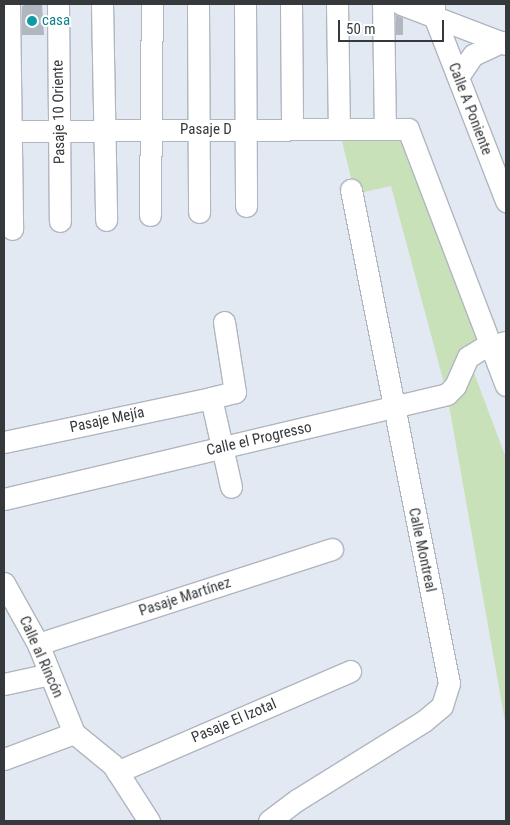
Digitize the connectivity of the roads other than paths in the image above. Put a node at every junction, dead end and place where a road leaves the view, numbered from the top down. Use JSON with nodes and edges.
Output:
{"nodes":[{"id":1,"x":8,"y":4,"type":"edge"},
{"id":2,"x":58,"y":4,"type":"edge"},
{"id":3,"x":102,"y":4,"type":"edge"},
{"id":4,"x":152,"y":4,"type":"edge"},
{"id":5,"x":198,"y":4,"type":"edge"},
{"id":6,"x":245,"y":4,"type":"edge"},
{"id":7,"x":291,"y":4,"type":"edge"},
{"id":8,"x":337,"y":4,"type":"edge"},
{"id":9,"x":383,"y":4,"type":"edge"},
{"id":10,"x":401,"y":4,"type":"edge"},
{"id":11,"x":434,"y":10,"type":"edge"},
{"id":12,"x":505,"y":44,"type":"edge"},
{"id":13,"x":458,"y":77,"type":"junction"},
{"id":14,"x":292,"y":129,"type":"junction"},
{"id":15,"x":339,"y":129,"type":"junction"},
{"id":16,"x":384,"y":129,"type":"junction"},
{"id":17,"x":59,"y":130,"type":"junction"},
{"id":18,"x":104,"y":130,"type":"junction"},
{"id":19,"x":151,"y":130,"type":"junction"},
{"id":20,"x":199,"y":130,"type":"junction"},
{"id":21,"x":245,"y":130,"type":"junction"},
{"id":22,"x":7,"y":131,"type":"edge"},
{"id":23,"x":351,"y":190,"type":"dead end"},
{"id":24,"x":506,"y":201,"type":"edge"},
{"id":25,"x":246,"y":206,"type":"dead end"},
{"id":26,"x":199,"y":212,"type":"dead end"},
{"id":27,"x":150,"y":215,"type":"dead end"},
{"id":28,"x":106,"y":220,"type":"dead end"},
{"id":29,"x":60,"y":221,"type":"dead end"},
{"id":30,"x":12,"y":229,"type":"dead end"},
{"id":31,"x":224,"y":322,"type":"dead end"},
{"id":32,"x":499,"y":344,"type":"edge"},
{"id":33,"x":506,"y":385,"type":"edge"},
{"id":34,"x":211,"y":398,"type":"junction"},
{"id":35,"x":392,"y":408,"type":"junction"},
{"id":36,"x":4,"y":442,"type":"edge"},
{"id":37,"x":222,"y":448,"type":"junction"},
{"id":38,"x":231,"y":487,"type":"dead end"},
{"id":39,"x":4,"y":499,"type":"edge"},
{"id":40,"x":332,"y":549,"type":"dead end"},
{"id":41,"x":4,"y":583,"type":"edge"},
{"id":42,"x":38,"y":644,"type":"junction"},
{"id":43,"x":350,"y":671,"type":"dead end"},
{"id":44,"x":50,"y":674,"type":"junction"},
{"id":45,"x":4,"y":684,"type":"edge"},
{"id":46,"x":74,"y":733,"type":"junction"},
{"id":47,"x":4,"y":759,"type":"edge"},
{"id":48,"x":117,"y":772,"type":"junction"},
{"id":49,"x":149,"y":821,"type":"edge"},
{"id":50,"x":270,"y":821,"type":"edge"}],
"edges":[{"from":1,"to":22,"type":"street"},
{"from":2,"to":17,"type":"street","name":"Pasaje 10 Oriente"},
{"from":3,"to":18,"type":"street"},
{"from":4,"to":19,"type":"street"},
{"from":5,"to":20,"type":"street"},
{"from":6,"to":21,"type":"street"},
{"from":7,"to":14,"type":"street"},
{"from":8,"to":15,"type":"street"},
{"from":9,"to":16,"type":"street"},
{"from":10,"to":11,"type":"street"},
{"from":11,"to":12,"type":"street"},
{"from":11,"to":13,"type":"street","name":"Calle A Poniente"},
{"from":12,"to":13,"type":"street"},
{"from":13,"to":24,"type":"street","name":"Calle A Poniente"},
{"from":14,"to":15,"type":"street","name":"Pasaje D"},
{"from":14,"to":21,"type":"street","name":"Pasaje D"},
{"from":15,"to":16,"type":"street","name":"Pasaje D"},
{"from":16,"to":32,"type":"street","name":"Pasaje D"},
{"from":17,"to":18,"type":"street","name":"Pasaje D"},
{"from":17,"to":22,"type":"street","name":"Pasaje D"},
{"from":17,"to":29,"type":"street","name":"Pasaje 10 Oriente"},
{"from":18,"to":19,"type":"street","name":"Pasaje D"},
{"from":18,"to":28,"type":"street"},
{"from":19,"to":20,"type":"street","name":"Pasaje D"},
{"from":19,"to":27,"type":"street"},
{"from":20,"to":21,"type":"street","name":"Pasaje D"},
{"from":20,"to":26,"type":"street"},
{"from":21,"to":25,"type":"street"},
{"from":22,"to":30,"type":"street"},
{"from":23,"to":35,"type":"street","name":"Calle Montreal"},
{"from":31,"to":34,"type":"street","name":"Pasaje Mejía"},
{"from":32,"to":33,"type":"street"},
{"from":32,"to":35,"type":"street","name":"Calle el Progresso"},
{"from":34,"to":36,"type":"street","name":"Pasaje Mejía"},
{"from":34,"to":37,"type":"street"},
{"from":35,"to":37,"type":"street","name":"Calle el Progresso"},
{"from":35,"to":50,"type":"street","name":"Calle Montreal"},
{"from":37,"to":38,"type":"street"},
{"from":37,"to":39,"type":"street","name":"Calle el Progresso"},
{"from":40,"to":42,"type":"street","name":"Pasaje Martínez"},
{"from":41,"to":42,"type":"street","name":"Calle al Rincón"},
{"from":42,"to":44,"type":"street","name":"Calle al Rincón"},
{"from":43,"to":48,"type":"street","name":"Pasaje El Izotal"},
{"from":44,"to":45,"type":"street"},
{"from":44,"to":46,"type":"street","name":"Calle al Rincón"},
{"from":46,"to":47,"type":"street"},
{"from":46,"to":48,"type":"street"},
{"from":48,"to":49,"type":"street"}]}
